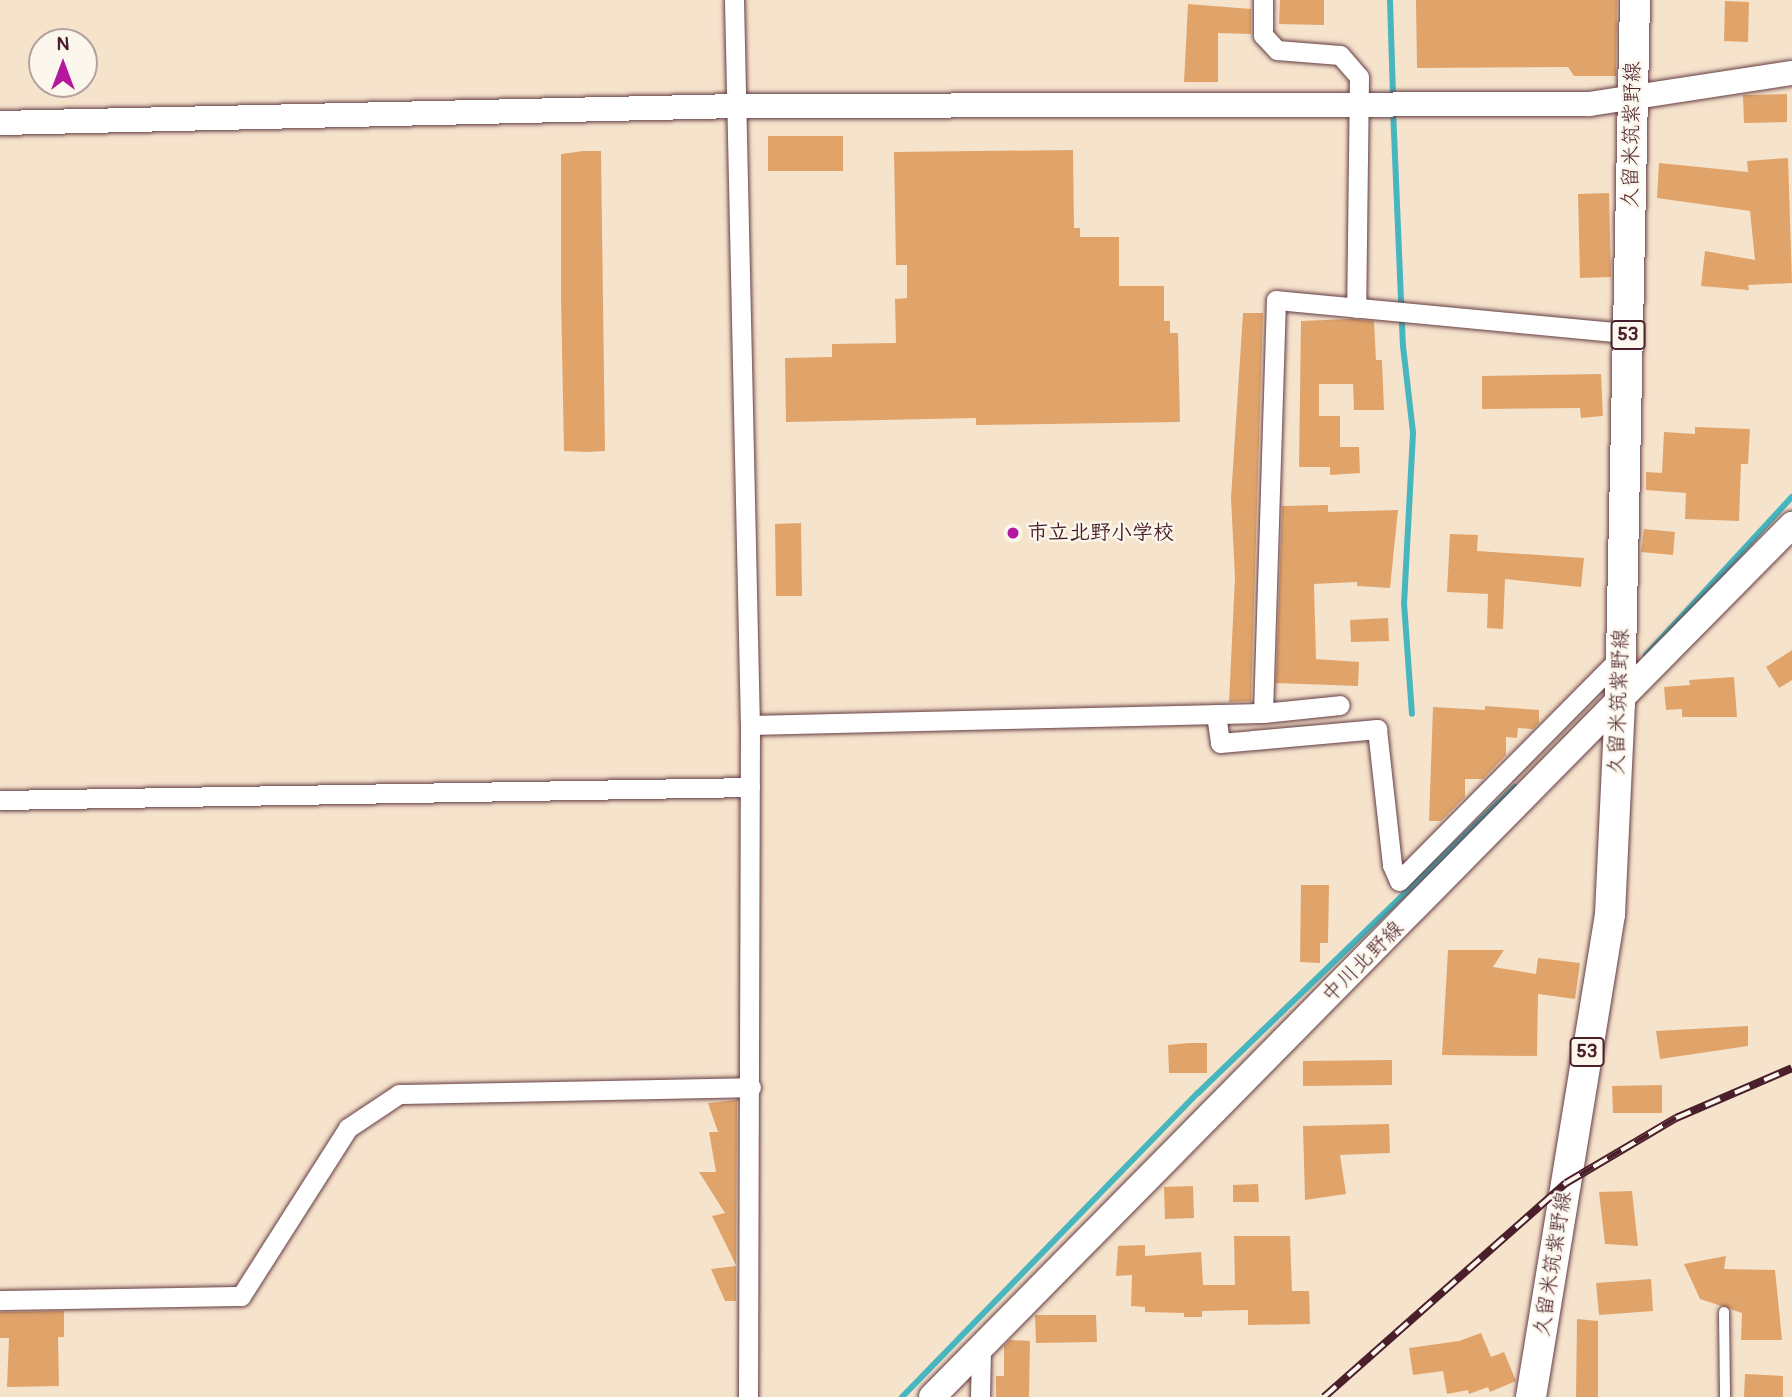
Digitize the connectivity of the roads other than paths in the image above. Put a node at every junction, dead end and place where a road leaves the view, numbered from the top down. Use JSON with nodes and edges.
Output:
{"nodes":[{"id":1,"x":734,"y":0,"type":"edge"},
{"id":2,"x":1263,"y":0,"type":"edge"},
{"id":3,"x":1635,"y":0,"type":"edge"},
{"id":4,"x":1792,"y":73,"type":"edge"},
{"id":5,"x":1633,"y":101,"type":"junction"},
{"id":6,"x":735,"y":106,"type":"junction"},
{"id":7,"x":1362,"y":108,"type":"junction"},
{"id":8,"x":0,"y":123,"type":"edge"},
{"id":9,"x":1356,"y":308,"type":"junction"},
{"id":10,"x":1629,"y":333,"type":"junction"},
{"id":11,"x":1792,"y":525,"type":"edge"},
{"id":12,"x":1621,"y":663,"type":"junction"},
{"id":13,"x":1620,"y":704,"type":"junction"},
{"id":14,"x":1340,"y":705,"type":"dead end"},
{"id":15,"x":1263,"y":713,"type":"junction"},
{"id":16,"x":1216,"y":714,"type":"junction"},
{"id":17,"x":750,"y":725,"type":"junction"},
{"id":18,"x":750,"y":787,"type":"junction"},
{"id":19,"x":0,"y":800,"type":"edge"},
{"id":20,"x":751,"y":1087,"type":"junction"},
{"id":21,"x":0,"y":1300,"type":"edge"},
{"id":22,"x":1724,"y":1312,"type":"dead end"},
{"id":23,"x":981,"y":1348,"type":"junction"},
{"id":24,"x":748,"y":1397,"type":"edge"},
{"id":25,"x":932,"y":1397,"type":"edge"},
{"id":26,"x":980,"y":1397,"type":"edge"},
{"id":27,"x":1531,"y":1397,"type":"edge"},
{"id":28,"x":1725,"y":1397,"type":"edge"}],
"edges":[{"from":1,"to":6,"type":"street"},
{"from":2,"to":7,"type":"street"},
{"from":3,"to":5,"type":"main road","name":"久留米筑紫野線","number":"53"},
{"from":4,"to":5,"type":"street"},
{"from":5,"to":7,"type":"street"},
{"from":5,"to":10,"type":"main road","name":"久留米筑紫野線","number":"53"},
{"from":6,"to":7,"type":"street"},
{"from":6,"to":8,"type":"street"},
{"from":6,"to":17,"type":"street"},
{"from":7,"to":9,"type":"street"},
{"from":9,"to":10,"type":"street"},
{"from":9,"to":15,"type":"street"},
{"from":10,"to":12,"type":"main road","name":"久留米筑紫野線","number":"53"},
{"from":11,"to":13,"type":"main road","name":"中川北野線"},
{"from":12,"to":13,"type":"main road","name":"久留米筑紫野線","number":"53"},
{"from":12,"to":16,"type":"street"},
{"from":13,"to":23,"type":"main road","name":"中川北野線"},
{"from":13,"to":27,"type":"main road","name":"久留米筑紫野線","number":"53"},
{"from":14,"to":15,"type":"street"},
{"from":15,"to":16,"type":"street"},
{"from":16,"to":17,"type":"street"},
{"from":17,"to":18,"type":"street"},
{"from":18,"to":19,"type":"street"},
{"from":18,"to":20,"type":"street"},
{"from":20,"to":21,"type":"street"},
{"from":20,"to":24,"type":"street"},
{"from":22,"to":28,"type":"lane"},
{"from":23,"to":25,"type":"main road","name":"中川北野線"},
{"from":23,"to":26,"type":"street"}]}
